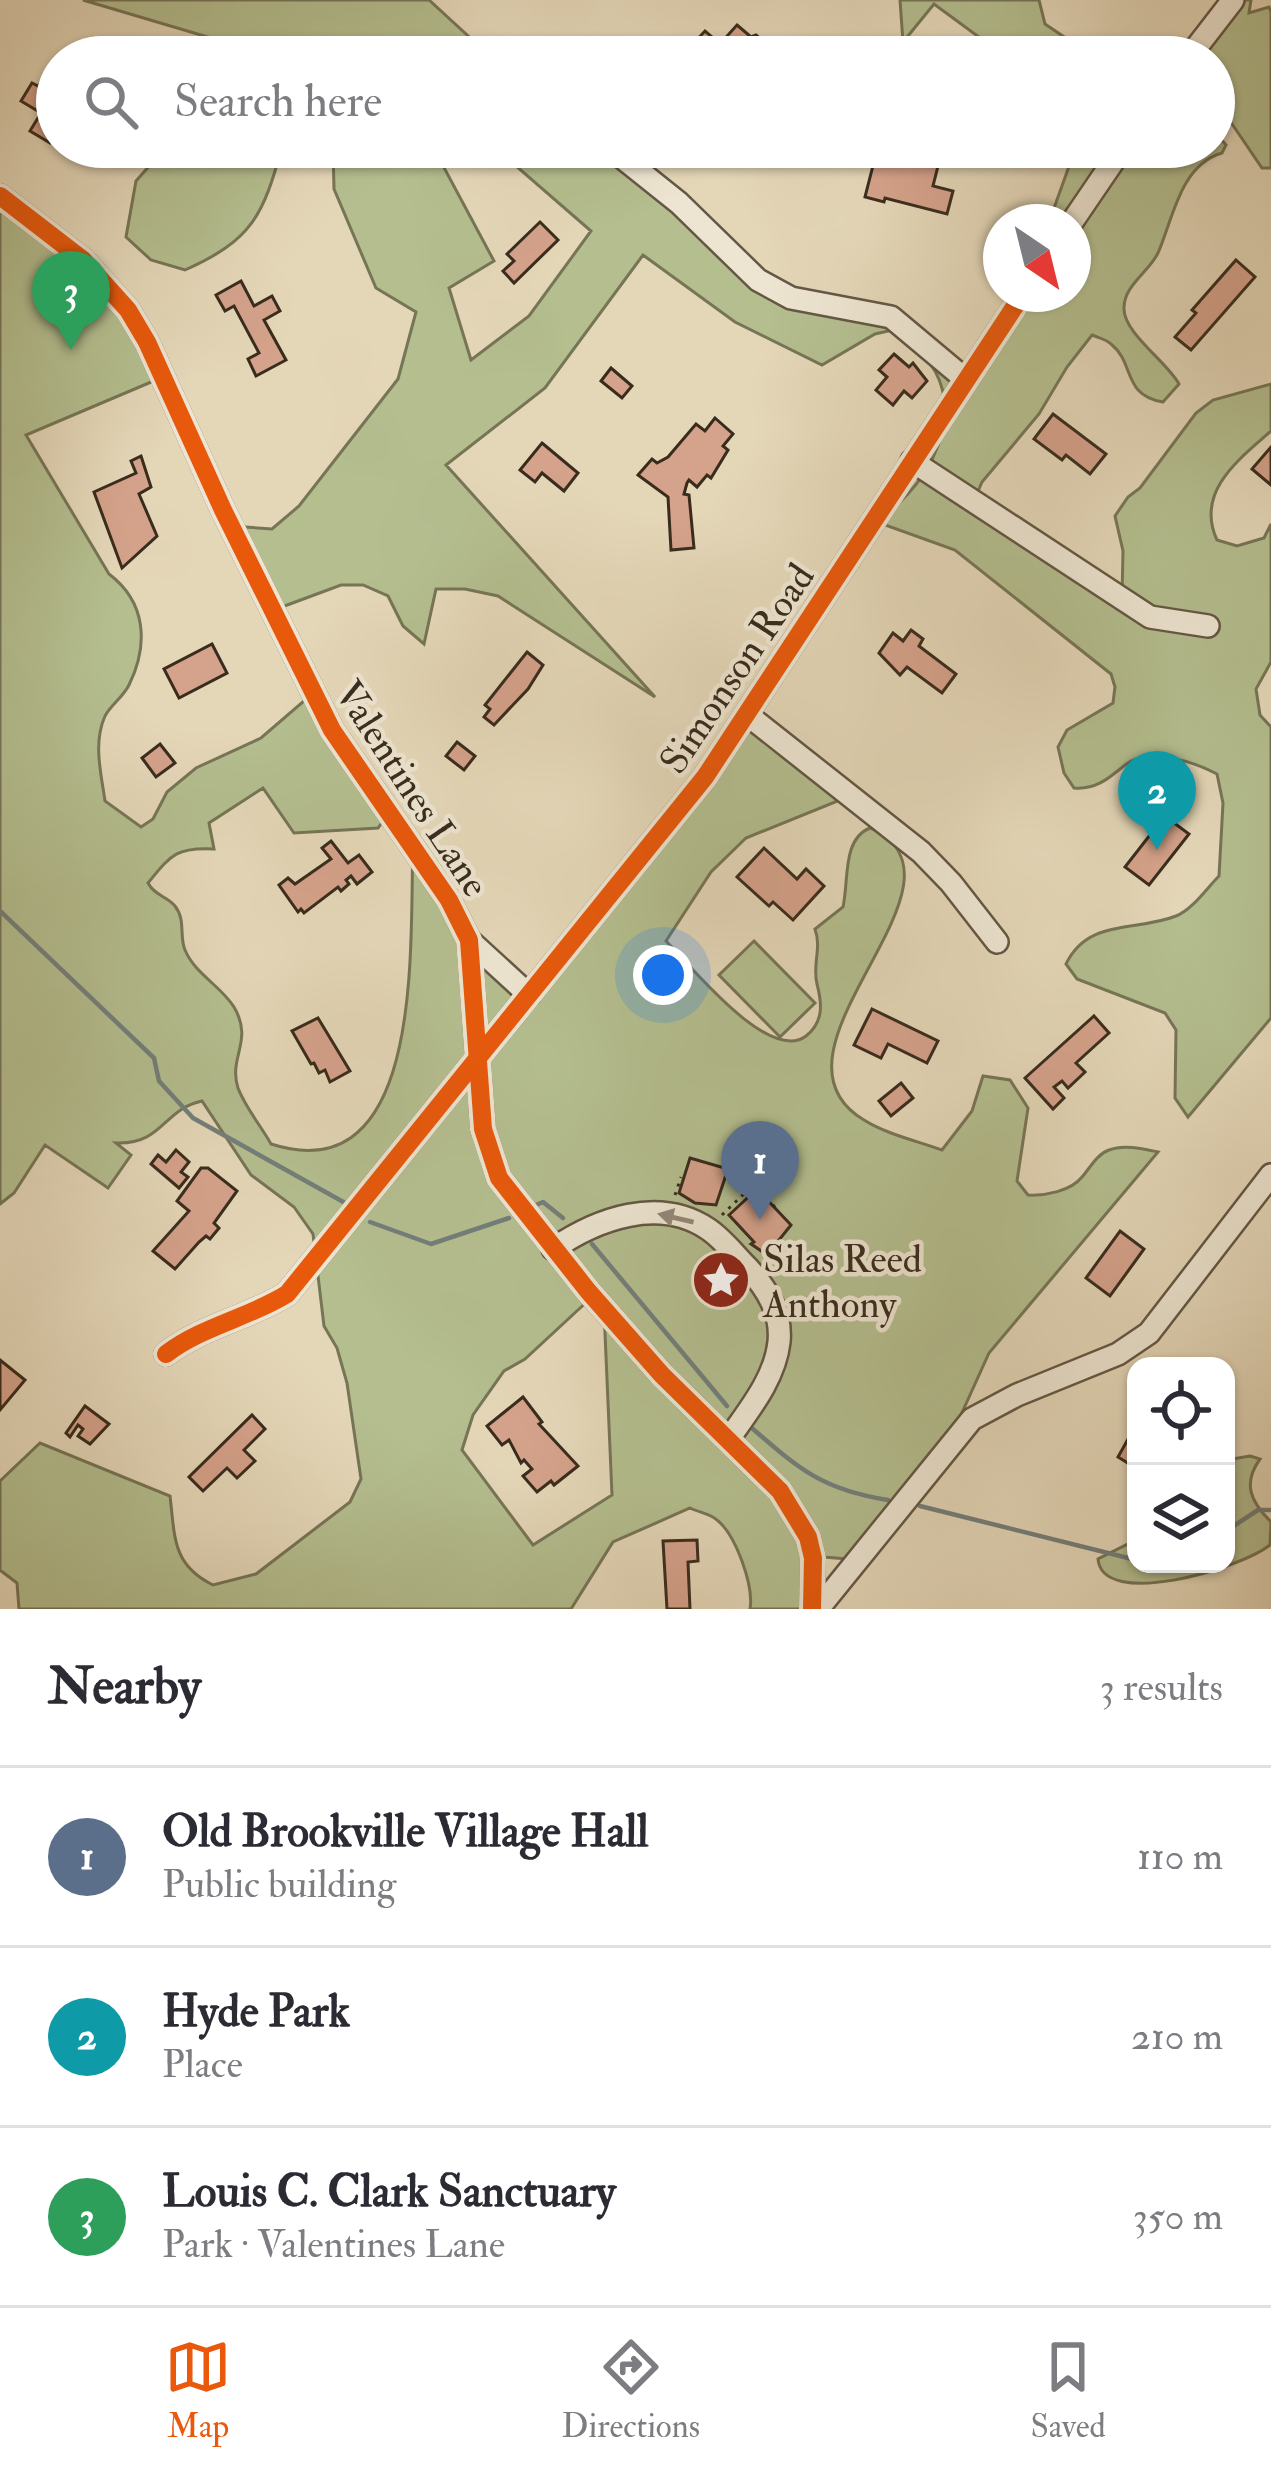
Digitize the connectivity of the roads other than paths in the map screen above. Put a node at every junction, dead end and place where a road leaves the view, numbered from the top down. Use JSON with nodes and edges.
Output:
{"nodes":[{"id":1,"x":1233,"y":0,"type":"edge"},
{"id":2,"x":1205,"y":36,"type":"edge"},
{"id":3,"x":635,"y":168,"type":"edge"},
{"id":4,"x":1109,"y":168,"type":"edge"},
{"id":5,"x":0,"y":196,"type":"edge"},
{"id":6,"x":1084,"y":204,"type":"edge"},
{"id":7,"x":70,"y":250,"type":"junction"},
{"id":8,"x":84,"y":309,"type":"dead end"},
{"id":9,"x":1011,"y":312,"type":"edge"},
{"id":10,"x":965,"y":379,"type":"junction"},
{"id":11,"x":912,"y":461,"type":"junction"},
{"id":12,"x":1208,"y":626,"type":"dead end"},
{"id":13,"x":749,"y":716,"type":"junction"},
{"id":14,"x":469,"y":940,"type":"junction"},
{"id":15,"x":997,"y":942,"type":"dead end"},
{"id":16,"x":529,"y":994,"type":"junction"},
{"id":17,"x":476,"y":1058,"type":"junction"},
{"id":18,"x":1271,"y":1175,"type":"edge"},
{"id":19,"x":553,"y":1249,"type":"junction"},
{"id":20,"x":166,"y":1354,"type":"dead end"},
{"id":21,"x":728,"y":1440,"type":"junction"},
{"id":22,"x":813,"y":1558,"type":"junction"},
{"id":23,"x":859,"y":1560,"type":"junction"},
{"id":24,"x":815,"y":1609,"type":"edge"}],
"edges":[{"from":1,"to":2,"type":"street"},
{"from":3,"to":10,"type":"street"},
{"from":4,"to":6,"type":"street"},
{"from":5,"to":7,"type":"street","name":"Valentines Lane"},
{"from":7,"to":8,"type":"street"},
{"from":7,"to":14,"type":"street","name":"Valentines Lane"},
{"from":9,"to":10,"type":"street","name":"Simonson Road"},
{"from":10,"to":11,"type":"street","name":"Simonson Road"},
{"from":11,"to":12,"type":"street"},
{"from":11,"to":13,"type":"street","name":"Simonson Road"},
{"from":13,"to":15,"type":"street"},
{"from":13,"to":16,"type":"street","name":"Simonson Road"},
{"from":14,"to":16,"type":"street"},
{"from":14,"to":17,"type":"street","name":"Valentines Lane"},
{"from":16,"to":17,"type":"street","name":"Simonson Road"},
{"from":17,"to":19,"type":"street","name":"Valentines Lane"},
{"from":17,"to":20,"type":"street","name":"Simonson Road"},
{"from":18,"to":23,"type":"street"},
{"from":19,"to":21,"type":"street","name":"Valentines Lane"},
{"from":21,"to":19,"type":"street","one_way":true},
{"from":21,"to":22,"type":"street","name":"Valentines Lane"},
{"from":22,"to":23,"type":"street"},
{"from":22,"to":24,"type":"street","name":"Valentines Lane"},
{"from":23,"to":24,"type":"street"}]}
